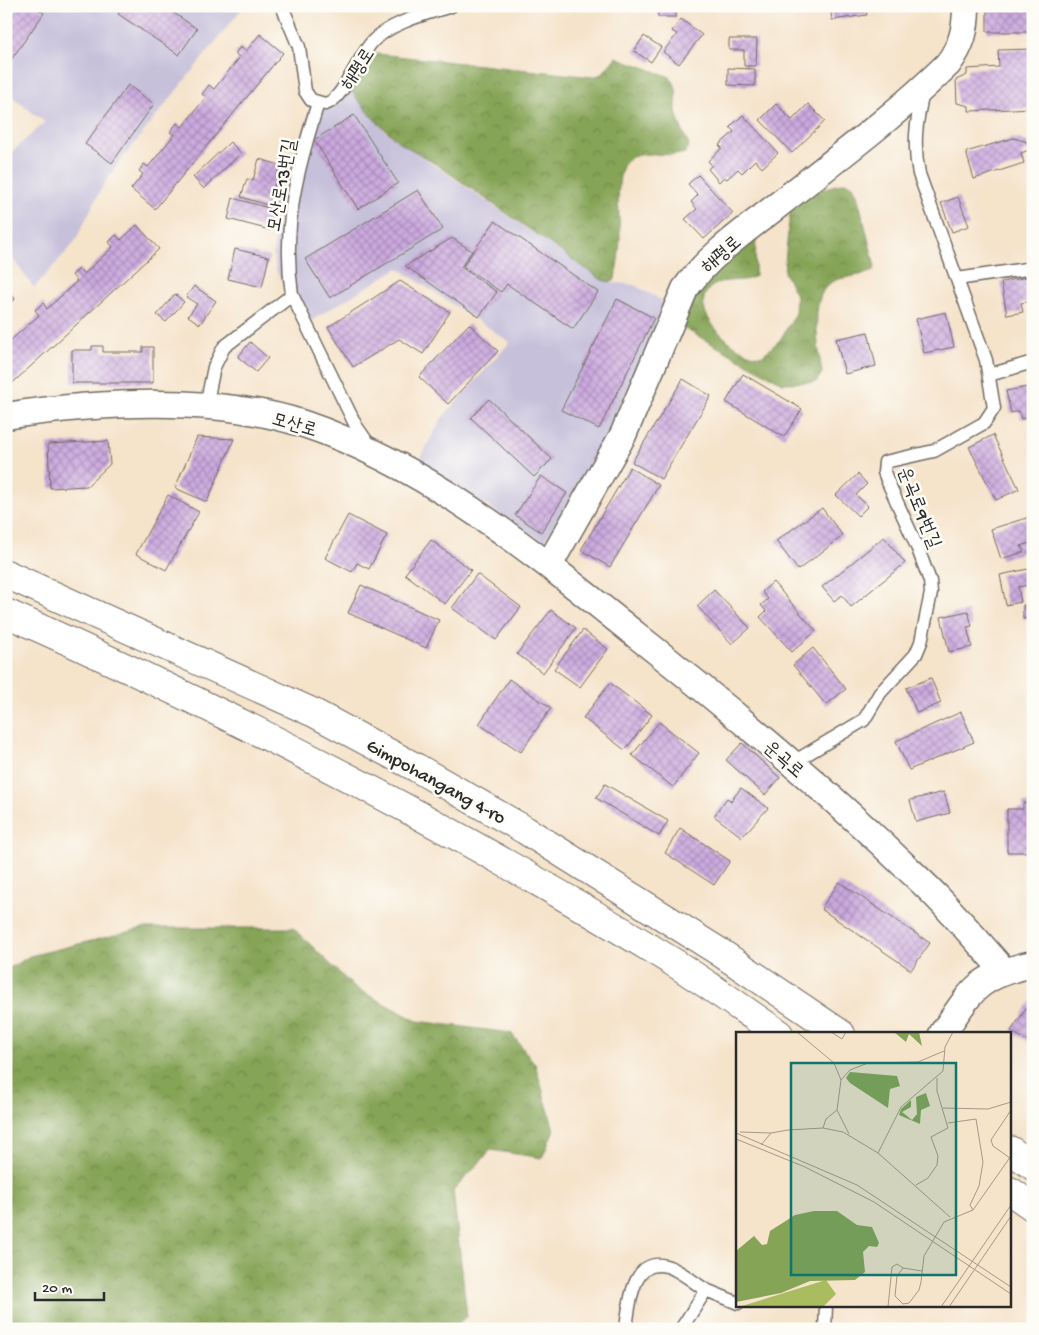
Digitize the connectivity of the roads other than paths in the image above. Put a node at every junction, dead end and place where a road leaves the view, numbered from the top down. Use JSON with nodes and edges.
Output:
{"nodes":[{"id":1,"x":282,"y":6,"type":"edge"},
{"id":2,"x":451,"y":6,"type":"edge"},
{"id":3,"x":966,"y":6,"type":"edge"},
{"id":4,"x":924,"y":87,"type":"junction"},
{"id":5,"x":318,"y":103,"type":"junction"},
{"id":6,"x":1033,"y":268,"type":"edge"},
{"id":7,"x":957,"y":279,"type":"junction"},
{"id":8,"x":292,"y":295,"type":"junction"},
{"id":9,"x":1033,"y":362,"type":"edge"},
{"id":10,"x":989,"y":376,"type":"junction"},
{"id":11,"x":206,"y":406,"type":"junction"},
{"id":12,"x":6,"y":416,"type":"edge"},
{"id":13,"x":376,"y":455,"type":"junction"},
{"id":14,"x":549,"y":565,"type":"junction"},
{"id":15,"x":6,"y":574,"type":"edge"},
{"id":16,"x":6,"y":613,"type":"edge"},
{"id":17,"x":792,"y":764,"type":"junction"},
{"id":18,"x":1033,"y":964,"type":"edge"},
{"id":19,"x":1003,"y":970,"type":"junction"},
{"id":20,"x":777,"y":1032,"type":"edge"},
{"id":21,"x":838,"y":1032,"type":"edge"},
{"id":22,"x":943,"y":1032,"type":"edge"},
{"id":23,"x":1012,"y":1151,"type":"edge"},
{"id":24,"x":1033,"y":1166,"type":"edge"},
{"id":25,"x":1012,"y":1192,"type":"edge"},
{"id":26,"x":1033,"y":1207,"type":"edge"},
{"id":27,"x":706,"y":1290,"type":"junction"},
{"id":28,"x":736,"y":1302,"type":"edge"},
{"id":29,"x":826,"y":1308,"type":"edge"},
{"id":30,"x":626,"y":1329,"type":"edge"},
{"id":31,"x":680,"y":1329,"type":"edge"},
{"id":32,"x":825,"y":1329,"type":"edge"}],
"edges":[{"from":1,"to":5,"type":"lane"},
{"from":2,"to":5,"type":"lane","name":"해평로"},
{"from":3,"to":4,"type":"street","name":"해평로"},
{"from":4,"to":7,"type":"lane","name":"운곡로9번길"},
{"from":4,"to":14,"type":"street","name":"해평로"},
{"from":5,"to":8,"type":"lane","name":"모산로13번길"},
{"from":6,"to":7,"type":"lane"},
{"from":7,"to":10,"type":"lane","name":"운곡로9번길"},
{"from":8,"to":11,"type":"lane"},
{"from":8,"to":13,"type":"lane","name":"모산로13번길"},
{"from":9,"to":10,"type":"lane"},
{"from":10,"to":17,"type":"lane","name":"운곡로9번길"},
{"from":11,"to":12,"type":"street","name":"모산로"},
{"from":11,"to":13,"type":"street","name":"모산로"},
{"from":13,"to":14,"type":"street","name":"모산로"},
{"from":14,"to":17,"type":"street","name":"운곡로"},
{"from":15,"to":21,"type":"street","name":"Gimpohangang 4-ro"},
{"from":16,"to":20,"type":"street","name":"Gimpohangang 4-ro"},
{"from":17,"to":19,"type":"street","name":"운곡로"},
{"from":18,"to":19,"type":"street"},
{"from":19,"to":22,"type":"street"},
{"from":23,"to":24,"type":"street"},
{"from":25,"to":26,"type":"street"},
{"from":27,"to":28,"type":"lane"},
{"from":27,"to":30,"type":"lane"},
{"from":27,"to":31,"type":"lane"},
{"from":29,"to":32,"type":"lane"}]}
